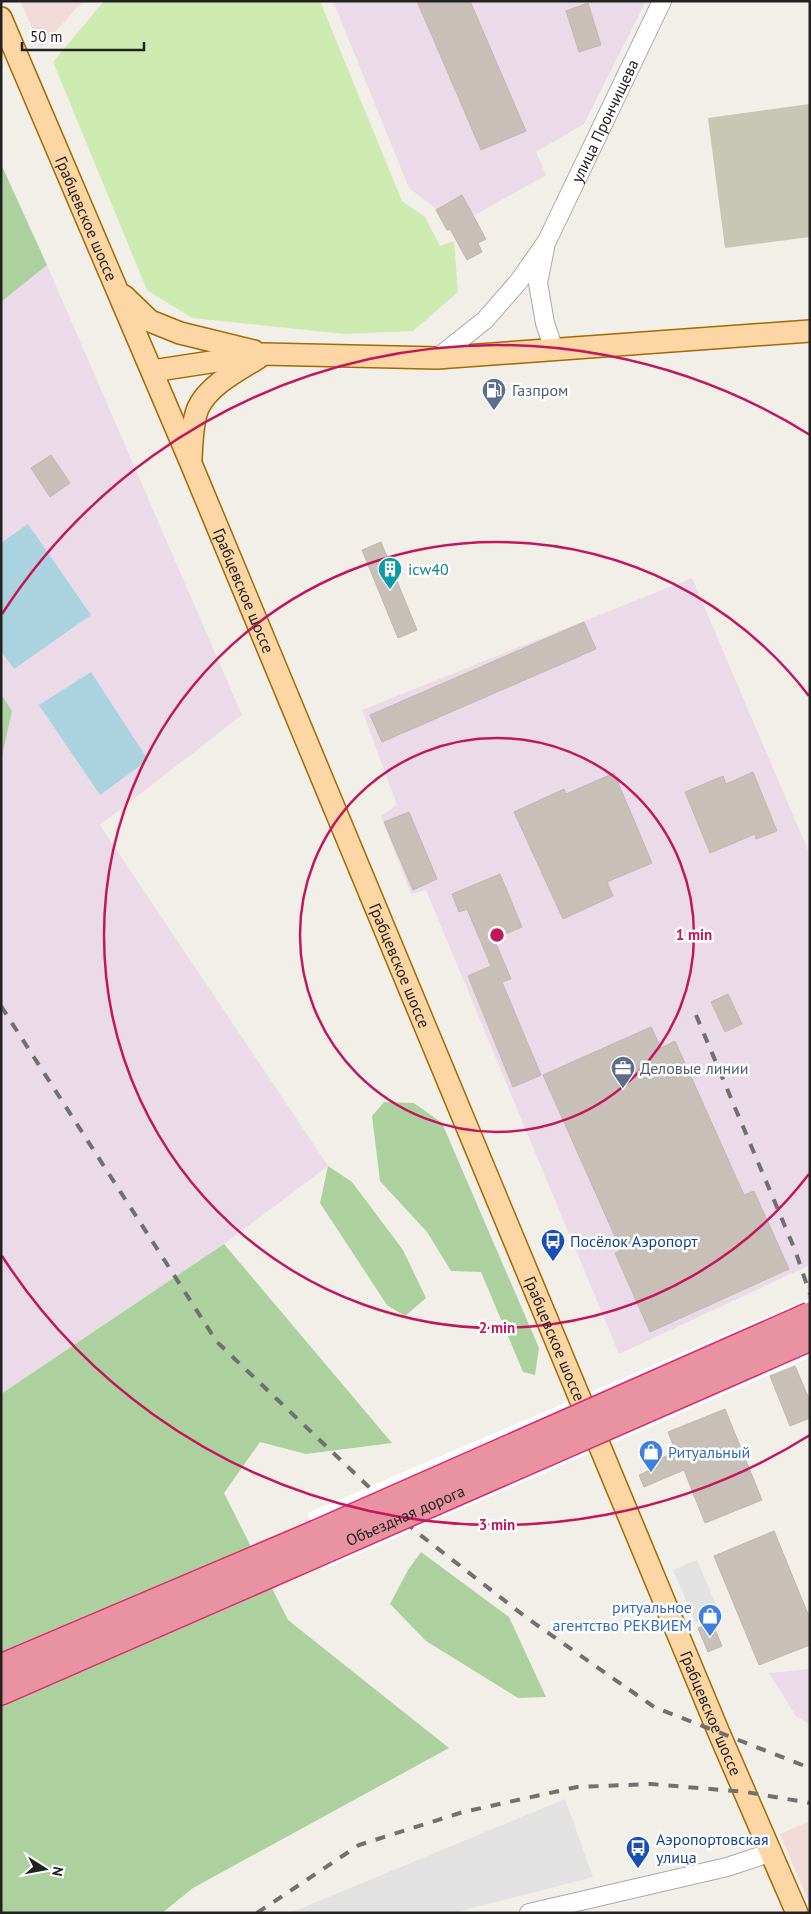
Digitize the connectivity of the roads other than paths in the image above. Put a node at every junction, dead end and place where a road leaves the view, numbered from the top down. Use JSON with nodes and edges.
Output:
{"nodes":[{"id":1,"x":662,"y":1,"type":"edge"},
{"id":2,"x":1,"y":18,"type":"edge"},
{"id":3,"x":547,"y":240,"type":"junction"},
{"id":4,"x":117,"y":288,"type":"junction"},
{"id":5,"x":810,"y":331,"type":"edge"},
{"id":6,"x":554,"y":350,"type":"junction"},
{"id":7,"x":264,"y":354,"type":"junction"},
{"id":8,"x":437,"y":358,"type":"junction"},
{"id":9,"x":152,"y":371,"type":"junction"},
{"id":10,"x":190,"y":461,"type":"junction"},
{"id":11,"x":810,"y":1315,"type":"edge"},
{"id":12,"x":810,"y":1338,"type":"edge"},
{"id":13,"x":316,"y":1543,"type":"junction"},
{"id":14,"x":1,"y":1667,"type":"edge"},
{"id":15,"x":1,"y":1692,"type":"edge"},
{"id":16,"x":772,"y":1852,"type":"junction"},
{"id":17,"x":529,"y":1913,"type":"edge"},
{"id":18,"x":797,"y":1913,"type":"edge"}],
"edges":[{"from":1,"to":3,"type":"street","name":"улица Прончищева"},
{"from":2,"to":4,"type":"main road","name":"Грабцевское шоссе"},
{"from":3,"to":6,"type":"street"},
{"from":3,"to":8,"type":"street"},
{"from":4,"to":7,"type":"main road"},
{"from":4,"to":9,"type":"main road","name":"Грабцевское шоссе"},
{"from":5,"to":6,"type":"main road"},
{"from":6,"to":8,"type":"main road"},
{"from":7,"to":8,"type":"main road"},
{"from":7,"to":9,"type":"main road"},
{"from":7,"to":10,"type":"main road"},
{"from":9,"to":10,"type":"main road","name":"Грабцевское шоссе"},
{"from":10,"to":16,"type":"main road","name":"Грабцевское шоссе"},
{"from":11,"to":13,"type":"highway","name":"Объездная дорога","bridge":true},
{"from":12,"to":13,"type":"highway","name":"Объездная дорога","bridge":true},
{"from":13,"to":14,"type":"highway","name":"Объездная дорога"},
{"from":13,"to":15,"type":"highway","name":"Объездная дорога"},
{"from":16,"to":17,"type":"street"},
{"from":16,"to":18,"type":"main road","name":"Грабцевское шоссе"}]}
